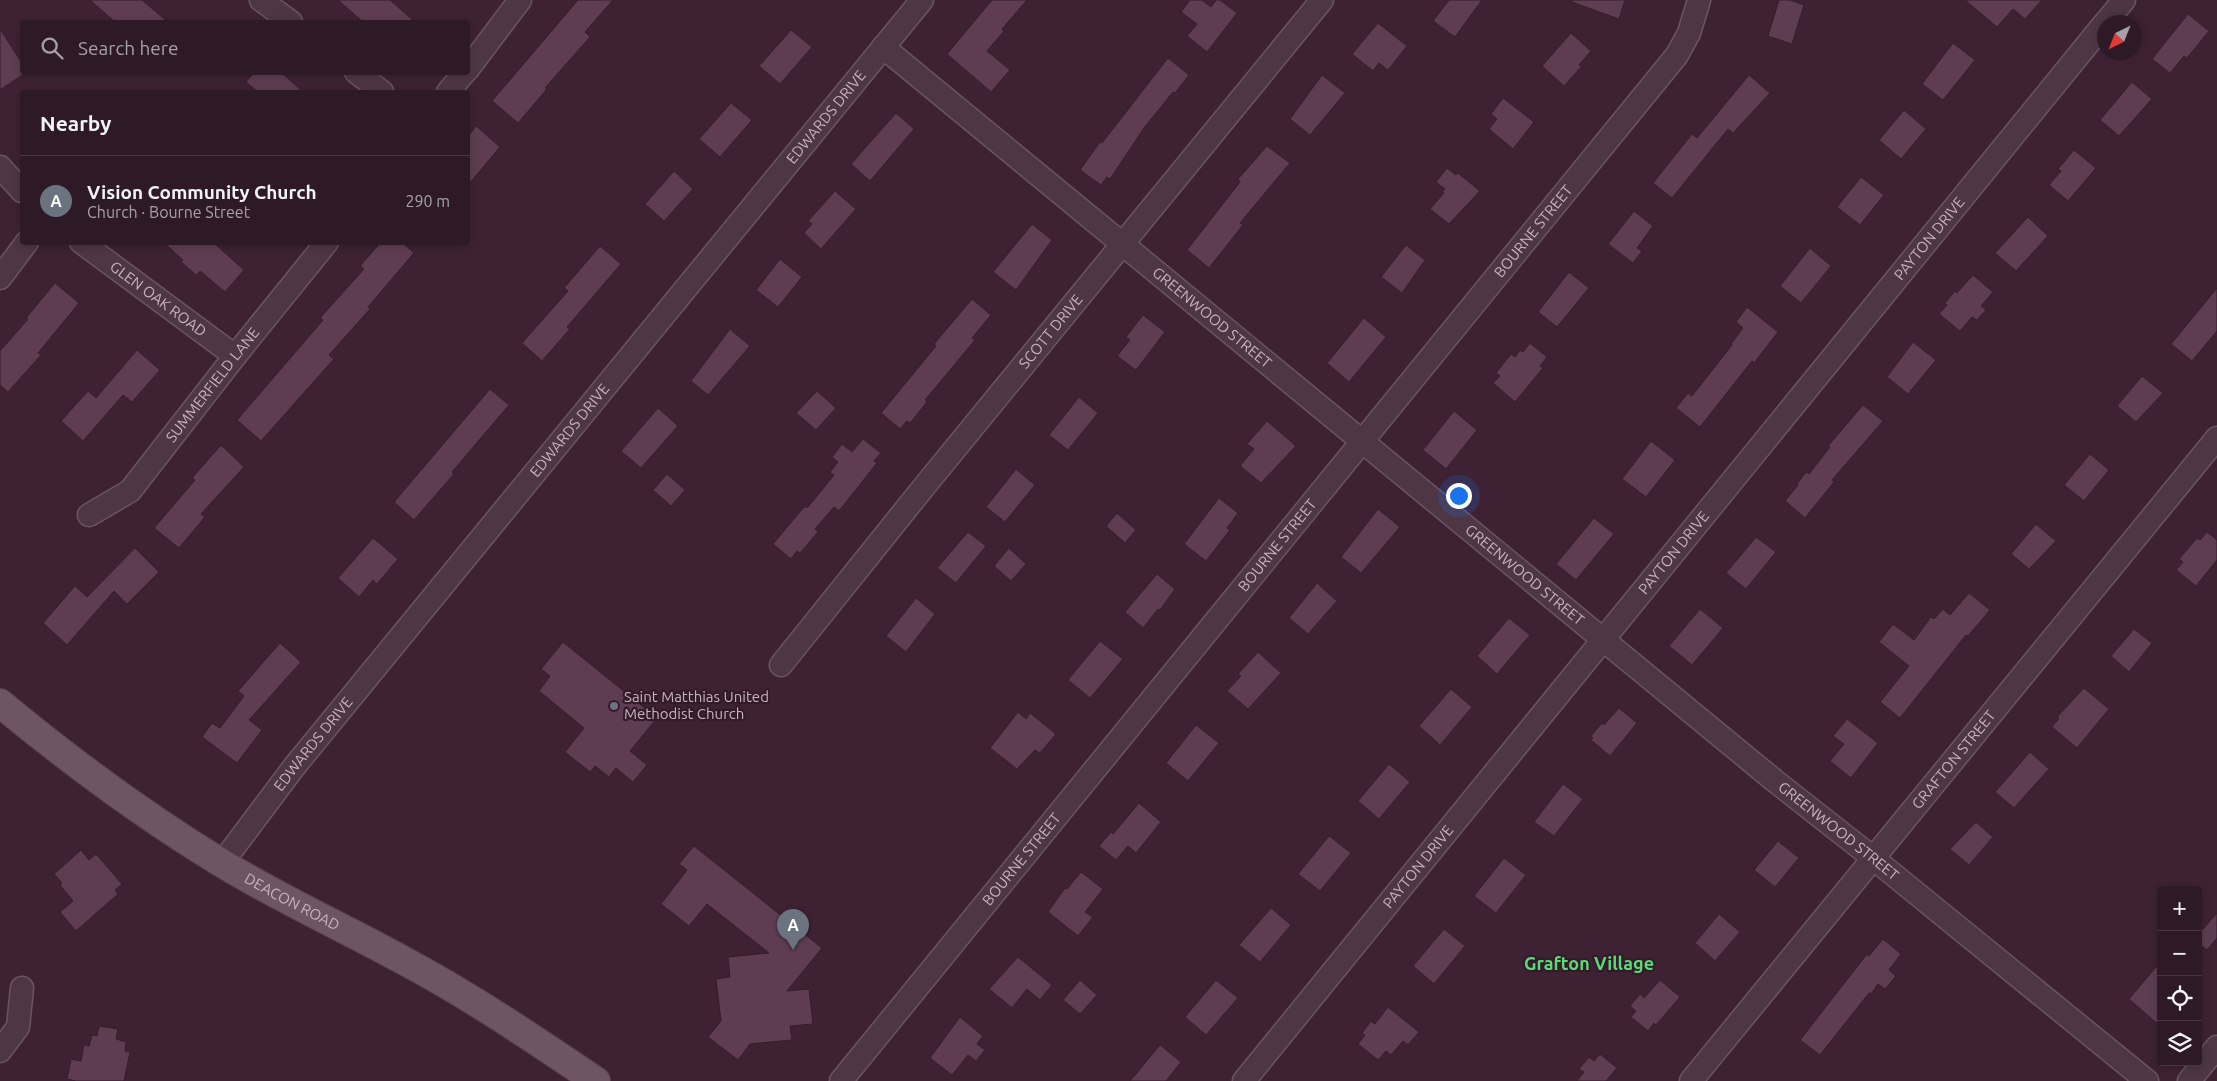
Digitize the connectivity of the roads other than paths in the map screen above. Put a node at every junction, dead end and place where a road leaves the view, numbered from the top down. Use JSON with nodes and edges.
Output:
{"nodes":[{"id":1,"x":261,"y":0,"type":"edge"},
{"id":2,"x":520,"y":0,"type":"edge"},
{"id":3,"x":922,"y":0,"type":"edge"},
{"id":4,"x":1322,"y":0,"type":"edge"},
{"id":5,"x":1699,"y":0,"type":"edge"},
{"id":6,"x":2113,"y":10,"type":"edge"},
{"id":7,"x":288,"y":20,"type":"edge"},
{"id":8,"x":883,"y":47,"type":"junction"},
{"id":9,"x":470,"y":66,"type":"edge"},
{"id":10,"x":360,"y":75,"type":"edge"},
{"id":11,"x":462,"y":75,"type":"edge"},
{"id":12,"x":379,"y":90,"type":"edge"},
{"id":13,"x":450,"y":90,"type":"edge"},
{"id":14,"x":0,"y":167,"type":"edge"},
{"id":15,"x":20,"y":189,"type":"edge"},
{"id":16,"x":25,"y":245,"type":"edge"},
{"id":17,"x":88,"y":245,"type":"edge"},
{"id":18,"x":325,"y":245,"type":"edge"},
{"id":19,"x":1122,"y":246,"type":"junction"},
{"id":20,"x":0,"y":278,"type":"edge"},
{"id":21,"x":234,"y":356,"type":"junction"},
{"id":22,"x":2217,"y":438,"type":"edge"},
{"id":23,"x":1363,"y":442,"type":"junction"},
{"id":24,"x":88,"y":515,"type":"dead end"},
{"id":25,"x":1604,"y":638,"type":"junction"},
{"id":26,"x":781,"y":665,"type":"dead end"},
{"id":27,"x":0,"y":703,"type":"edge"},
{"id":28,"x":1873,"y":858,"type":"junction"},
{"id":29,"x":222,"y":863,"type":"junction"},
{"id":30,"x":22,"y":988,"type":"dead end"},
{"id":31,"x":2217,"y":1047,"type":"edge"},
{"id":32,"x":0,"y":1051,"type":"edge"},
{"id":33,"x":596,"y":1081,"type":"edge"},
{"id":34,"x":841,"y":1081,"type":"edge"},
{"id":35,"x":1244,"y":1081,"type":"edge"},
{"id":36,"x":1691,"y":1081,"type":"edge"},
{"id":37,"x":2147,"y":1081,"type":"edge"},
{"id":38,"x":2189,"y":1081,"type":"edge"}],
"edges":[{"from":1,"to":7,"type":"street"},
{"from":2,"to":9,"type":"street"},
{"from":3,"to":8,"type":"street","name":"EDWARDS DRIVE"},
{"from":4,"to":19,"type":"street","name":"SCOTT DRIVE"},
{"from":5,"to":23,"type":"street","name":"BOURNE STREET"},
{"from":6,"to":25,"type":"street","name":"PAYTON DRIVE"},
{"from":8,"to":19,"type":"street","name":"GREENWOOD STREET"},
{"from":8,"to":29,"type":"street","name":"EDWARDS DRIVE"},
{"from":10,"to":12,"type":"street"},
{"from":11,"to":13,"type":"street"},
{"from":14,"to":15,"type":"street"},
{"from":16,"to":20,"type":"street"},
{"from":17,"to":21,"type":"street","name":"GLEN OAK ROAD"},
{"from":18,"to":21,"type":"street","name":"SUMMERFIELD LANE"},
{"from":19,"to":23,"type":"street","name":"GREENWOOD STREET"},
{"from":19,"to":26,"type":"street","name":"SCOTT DRIVE"},
{"from":21,"to":24,"type":"street","name":"SUMMERFIELD LANE"},
{"from":22,"to":28,"type":"street","name":"GRAFTON STREET"},
{"from":23,"to":25,"type":"street","name":"GREENWOOD STREET"},
{"from":23,"to":34,"type":"street","name":"BOURNE STREET"},
{"from":25,"to":28,"type":"street","name":"GREENWOOD STREET"},
{"from":25,"to":35,"type":"street","name":"PAYTON DRIVE"},
{"from":27,"to":29,"type":"main road","name":"DEACON ROAD"},
{"from":28,"to":36,"type":"street","name":"GRAFTON STREET"},
{"from":28,"to":37,"type":"street","name":"GREENWOOD STREET"},
{"from":29,"to":33,"type":"main road","name":"DEACON ROAD"},
{"from":30,"to":32,"type":"street"},
{"from":31,"to":38,"type":"street"}]}
